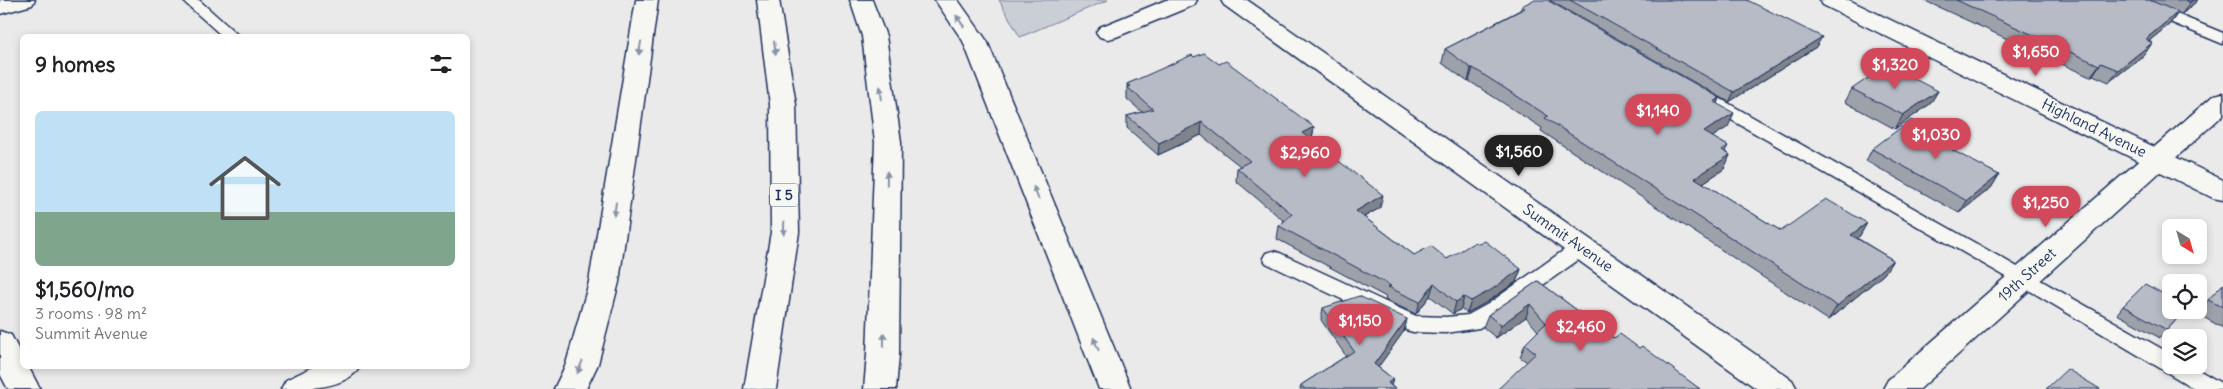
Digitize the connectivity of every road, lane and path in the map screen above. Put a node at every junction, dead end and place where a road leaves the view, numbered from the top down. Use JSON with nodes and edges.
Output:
{"nodes":[{"id":1,"x":24,"y":0,"type":"edge"},
{"id":2,"x":190,"y":0,"type":"edge"},
{"id":3,"x":647,"y":0,"type":"edge"},
{"id":4,"x":768,"y":0,"type":"edge"},
{"id":5,"x":861,"y":0,"type":"edge"},
{"id":6,"x":946,"y":0,"type":"edge"},
{"id":7,"x":1186,"y":0,"type":"edge"},
{"id":8,"x":1232,"y":0,"type":"edge"},
{"id":9,"x":1831,"y":0,"type":"edge"},
{"id":10,"x":2129,"y":0,"type":"edge"},
{"id":11,"x":0,"y":7,"type":"edge"},
{"id":12,"x":1108,"y":32,"type":"dead end"},
{"id":13,"x":229,"y":34,"type":"edge"},
{"id":14,"x":2223,"y":40,"type":"edge"},
{"id":15,"x":1697,"y":92,"type":"edge"},
{"id":16,"x":2223,"y":101,"type":"edge"},
{"id":17,"x":2157,"y":159,"type":"junction"},
{"id":18,"x":2223,"y":191,"type":"edge"},
{"id":19,"x":1581,"y":248,"type":"junction"},
{"id":20,"x":1273,"y":258,"type":"dead end"},
{"id":21,"x":2024,"y":278,"type":"junction"},
{"id":22,"x":0,"y":343,"type":"edge"},
{"id":23,"x":2162,"y":359,"type":"edge"},
{"id":24,"x":339,"y":369,"type":"edge"},
{"id":25,"x":2187,"y":374,"type":"edge"},
{"id":26,"x":1910,"y":384,"type":"edge"},
{"id":27,"x":24,"y":389,"type":"edge"},
{"id":28,"x":297,"y":389,"type":"edge"},
{"id":29,"x":570,"y":389,"type":"edge"},
{"id":30,"x":760,"y":389,"type":"edge"},
{"id":31,"x":880,"y":389,"type":"edge"},
{"id":32,"x":1115,"y":389,"type":"edge"},
{"id":33,"x":1781,"y":389,"type":"edge"},
{"id":34,"x":2213,"y":389,"type":"edge"}],
"edges":[{"from":1,"to":11,"type":"main road"},
{"from":2,"to":13,"type":"lane"},
{"from":3,"to":29,"type":"main road","one_way":true},
{"from":4,"to":30,"type":"main road","number":"I 5","one_way":true},
{"from":31,"to":5,"type":"main road","one_way":true},
{"from":32,"to":6,"type":"main road","one_way":true},
{"from":7,"to":12,"type":"main road"},
{"from":8,"to":19,"type":"main road","name":"Summit Avenue"},
{"from":9,"to":17,"type":"main road","name":"Highland Avenue"},
{"from":10,"to":14,"type":"lane"},
{"from":15,"to":21,"type":"lane"},
{"from":16,"to":17,"type":"main road","name":"19th Street"},
{"from":17,"to":18,"type":"main road","name":"Highland Avenue"},
{"from":17,"to":21,"type":"main road","name":"19th Street"},
{"from":19,"to":20,"type":"lane"},
{"from":19,"to":33,"type":"main road","name":"Summit Avenue"},
{"from":21,"to":23,"type":"lane"},
{"from":21,"to":26,"type":"main road","name":"19th Street"},
{"from":22,"to":27,"type":"main road"},
{"from":24,"to":28,"type":"main road"},
{"from":25,"to":34,"type":"lane"}]}
